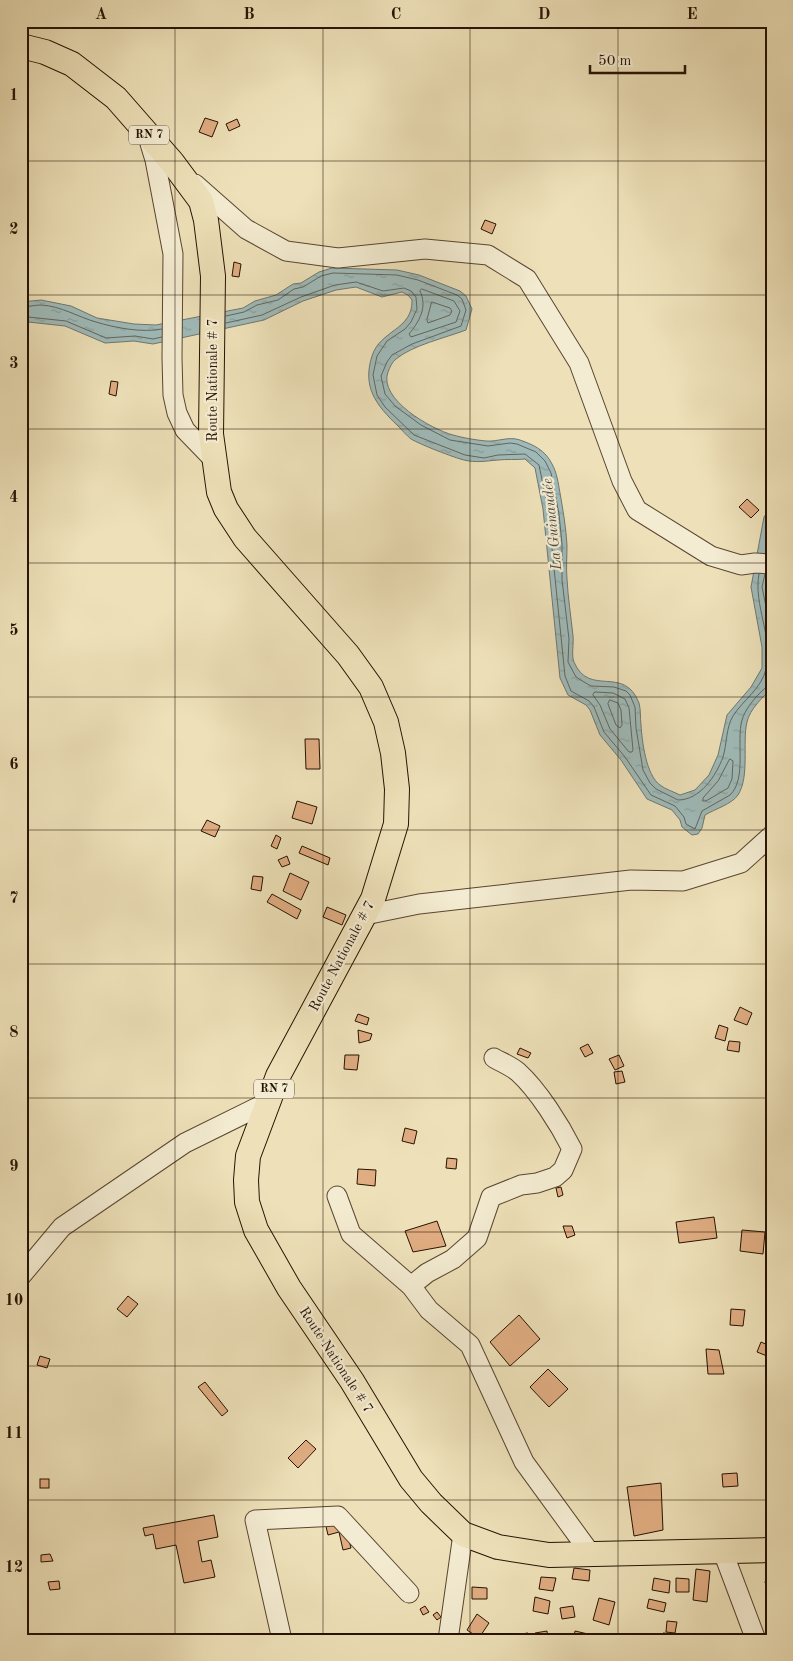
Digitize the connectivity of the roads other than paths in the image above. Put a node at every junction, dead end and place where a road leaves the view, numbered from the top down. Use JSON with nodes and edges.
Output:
{"nodes":[{"id":1,"x":21,"y":46,"type":"edge"},
{"id":2,"x":146,"y":132,"type":"junction"},
{"id":3,"x":177,"y":168,"type":"junction"},
{"id":4,"x":215,"y":461,"type":"junction"},
{"id":5,"x":772,"y":564,"type":"edge"},
{"id":6,"x":772,"y":835,"type":"edge"},
{"id":7,"x":365,"y":915,"type":"junction"},
{"id":8,"x":494,"y":1058,"type":"dead end"},
{"id":9,"x":268,"y":1102,"type":"junction"},
{"id":10,"x":337,"y":1196,"type":"dead end"},
{"id":11,"x":21,"y":1276,"type":"edge"},
{"id":12,"x":411,"y":1286,"type":"junction"},
{"id":13,"x":463,"y":1534,"type":"junction"},
{"id":14,"x":772,"y":1550,"type":"edge"},
{"id":15,"x":723,"y":1552,"type":"junction"},
{"id":16,"x":591,"y":1554,"type":"junction"},
{"id":17,"x":409,"y":1593,"type":"dead end"},
{"id":18,"x":282,"y":1640,"type":"edge"},
{"id":19,"x":448,"y":1640,"type":"edge"},
{"id":20,"x":756,"y":1640,"type":"edge"}],
"edges":[{"from":1,"to":2,"type":"main road","name":"Route Nationale # 7","number":"RN 7"},
{"from":2,"to":3,"type":"main road","name":"Route Nationale # 7","number":"RN 7"},
{"from":2,"to":4,"type":"street"},
{"from":3,"to":4,"type":"main road","name":"Route Nationale # 7","number":"RN 7"},
{"from":3,"to":5,"type":"street"},
{"from":4,"to":7,"type":"main road","name":"Route Nationale # 7","number":"RN 7"},
{"from":6,"to":7,"type":"street"},
{"from":7,"to":9,"type":"main road","name":"Route Nationale # 7","number":"RN 7"},
{"from":8,"to":12,"type":"street"},
{"from":9,"to":11,"type":"street"},
{"from":9,"to":13,"type":"main road","name":"Route Nationale # 7","number":"RN 7"},
{"from":10,"to":12,"type":"street"},
{"from":12,"to":16,"type":"street"},
{"from":13,"to":16,"type":"main road","name":"Route Nationale # 7","number":"RN 7"},
{"from":13,"to":19,"type":"street"},
{"from":14,"to":15,"type":"main road","name":"Route Nationale # 7","number":"RN 7"},
{"from":15,"to":16,"type":"main road","name":"Route Nationale # 7","number":"RN 7"},
{"from":15,"to":20,"type":"street"},
{"from":17,"to":18,"type":"street"}]}
